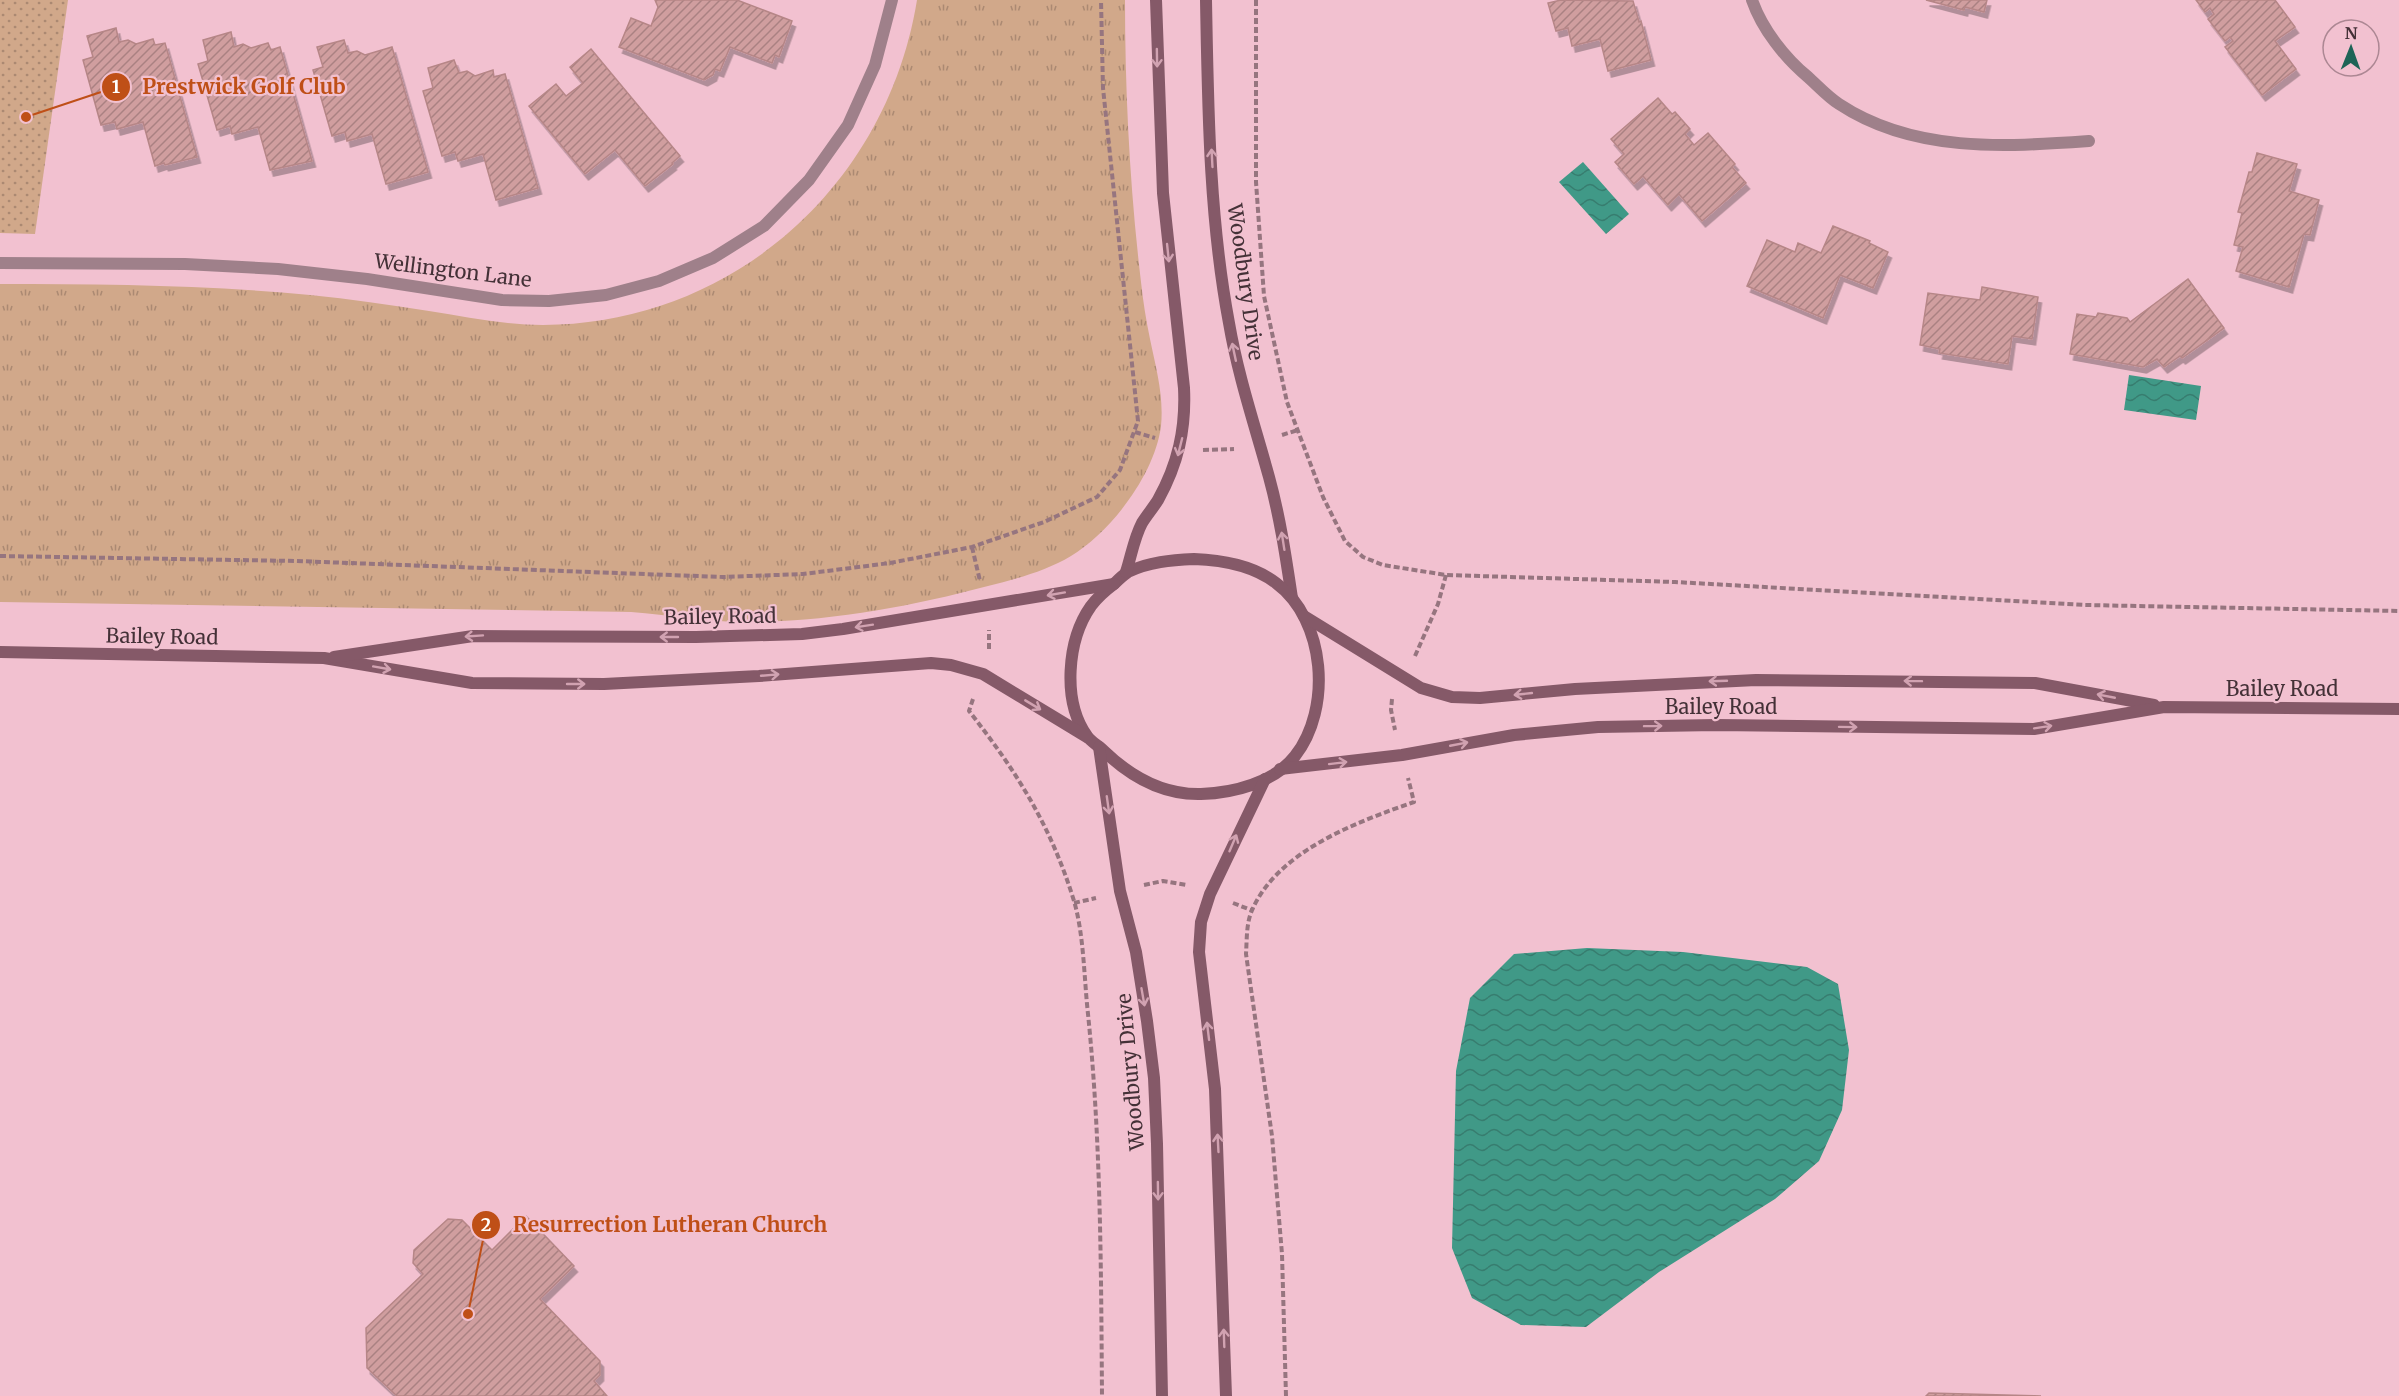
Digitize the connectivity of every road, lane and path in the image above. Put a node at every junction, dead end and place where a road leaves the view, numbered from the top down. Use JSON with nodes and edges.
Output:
{"nodes":[{"id":1,"x":892,"y":0,"type":"edge"},
{"id":2,"x":1101,"y":0,"type":"edge"},
{"id":3,"x":1156,"y":0,"type":"edge"},
{"id":4,"x":1206,"y":0,"type":"edge"},
{"id":5,"x":1256,"y":0,"type":"edge"},
{"id":6,"x":1752,"y":0,"type":"edge"},
{"id":7,"x":2089,"y":141,"type":"dead end"},
{"id":8,"x":0,"y":263,"type":"edge"},
{"id":9,"x":1298,"y":430,"type":"junction"},
{"id":10,"x":1135,"y":432,"type":"junction"},
{"id":11,"x":1258,"y":442,"type":"junction"},
{"id":12,"x":1181,"y":445,"type":"junction"},
{"id":13,"x":0,"y":556,"type":"edge"},
{"id":14,"x":1126,"y":572,"type":"junction"},
{"id":15,"x":1114,"y":584,"type":"junction"},
{"id":16,"x":1292,"y":598,"type":"junction"},
{"id":17,"x":2399,"y":611,"type":"edge"},
{"id":18,"x":1304,"y":616,"type":"junction"},
{"id":19,"x":0,"y":652,"type":"edge"},
{"id":20,"x":324,"y":658,"type":"junction"},
{"id":21,"x":2164,"y":707,"type":"junction"},
{"id":22,"x":2399,"y":709,"type":"edge"},
{"id":23,"x":969,"y":711,"type":"dead end"},
{"id":24,"x":1087,"y":737,"type":"junction"},
{"id":25,"x":1099,"y":747,"type":"junction"},
{"id":26,"x":1280,"y":770,"type":"junction"},
{"id":27,"x":1264,"y":779,"type":"junction"},
{"id":28,"x":1414,"y":802,"type":"dead end"},
{"id":29,"x":1120,"y":891,"type":"junction"},
{"id":30,"x":1210,"y":894,"type":"junction"},
{"id":31,"x":1074,"y":903,"type":"junction"},
{"id":32,"x":1251,"y":910,"type":"junction"},
{"id":33,"x":1102,"y":1396,"type":"edge"},
{"id":34,"x":1162,"y":1396,"type":"edge"},
{"id":35,"x":1226,"y":1396,"type":"edge"},
{"id":36,"x":1286,"y":1396,"type":"edge"}],
"edges":[{"from":1,"to":8,"type":"street","name":"Wellington Lane"},
{"from":2,"to":10,"type":"path"},
{"from":3,"to":12,"type":"main road","one_way":true},
{"from":11,"to":4,"type":"main road","name":"Woodbury Drive","one_way":true},
{"from":5,"to":9,"type":"path"},
{"from":6,"to":7,"type":"street"},
{"from":9,"to":11,"type":"path"},
{"from":9,"to":17,"type":"path"},
{"from":10,"to":12,"type":"path"},
{"from":10,"to":13,"type":"path"},
{"from":11,"to":12,"type":"path"},
{"from":16,"to":11,"type":"main road","name":"Woodbury Drive","one_way":true},
{"from":12,"to":14,"type":"main road","one_way":true},
{"from":14,"to":15,"type":"main road"},
{"from":14,"to":16,"type":"main road"},
{"from":15,"to":20,"type":"main road","name":"Bailey Road","one_way":true},
{"from":15,"to":24,"type":"main road"},
{"from":16,"to":18,"type":"main road"},
{"from":21,"to":18,"type":"main road","name":"Bailey Road","one_way":true},
{"from":18,"to":26,"type":"main road"},
{"from":19,"to":20,"type":"main road","name":"Bailey Road"},
{"from":20,"to":24,"type":"main road","name":"Bailey Road","one_way":true},
{"from":21,"to":22,"type":"main road","name":"Bailey Road"},
{"from":26,"to":21,"type":"main road","name":"Bailey Road","one_way":true},
{"from":23,"to":31,"type":"path"},
{"from":24,"to":25,"type":"main road","name":"Bailey Road"},
{"from":25,"to":27,"type":"main road","name":"Bailey Road"},
{"from":25,"to":29,"type":"main road","name":"Woodbury Drive","one_way":true},
{"from":26,"to":27,"type":"main road","name":"Bailey Road"},
{"from":30,"to":27,"type":"main road","one_way":true},
{"from":28,"to":32,"type":"path"},
{"from":29,"to":30,"type":"path"},
{"from":29,"to":31,"type":"path"},
{"from":29,"to":34,"type":"main road","name":"Woodbury Drive","one_way":true},
{"from":30,"to":32,"type":"path"},
{"from":35,"to":30,"type":"main road","one_way":true},
{"from":31,"to":33,"type":"path"},
{"from":32,"to":36,"type":"path"}]}
